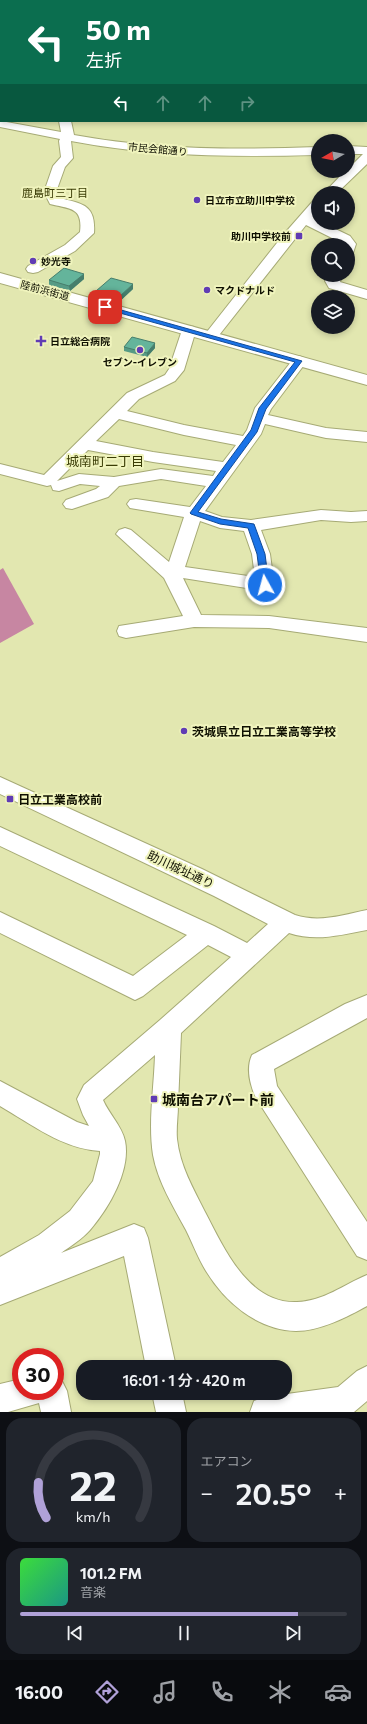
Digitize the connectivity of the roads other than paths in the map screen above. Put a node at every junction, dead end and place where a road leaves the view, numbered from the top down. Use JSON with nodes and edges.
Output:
{"nodes":[{"id":1,"x":65,"y":122,"type":"edge"},
{"id":2,"x":0,"y":123,"type":"edge"},
{"id":3,"x":68,"y":137,"type":"junction"},
{"id":4,"x":355,"y":150,"type":"edge"},
{"id":5,"x":311,"y":151,"type":"edge"},
{"id":6,"x":367,"y":151,"type":"edge"},
{"id":7,"x":367,"y":157,"type":"edge"},
{"id":8,"x":340,"y":186,"type":"edge"},
{"id":9,"x":311,"y":212,"type":"edge"},
{"id":10,"x":304,"y":219,"type":"junction"},
{"id":11,"x":343,"y":238,"type":"edge"},
{"id":12,"x":33,"y":269,"type":"dead end"},
{"id":13,"x":0,"y":278,"type":"edge"},
{"id":14,"x":333,"y":282,"type":"edge"},
{"id":15,"x":367,"y":295,"type":"edge"},
{"id":16,"x":189,"y":330,"type":"junction"},
{"id":17,"x":211,"y":336,"type":"junction"},
{"id":18,"x":299,"y":361,"type":"junction"},
{"id":19,"x":367,"y":380,"type":"edge"},
{"id":20,"x":116,"y":413,"type":"junction"},
{"id":21,"x":260,"y":418,"type":"junction"},
{"id":22,"x":367,"y":437,"type":"edge"},
{"id":23,"x":246,"y":442,"type":"junction"},
{"id":24,"x":85,"y":444,"type":"junction"},
{"id":25,"x":227,"y":468,"type":"junction"},
{"id":26,"x":0,"y":469,"type":"edge"},
{"id":27,"x":114,"y":482,"type":"junction"},
{"id":28,"x":216,"y":482,"type":"junction"},
{"id":29,"x":59,"y":486,"type":"dead end"},
{"id":30,"x":72,"y":504,"type":"dead end"},
{"id":31,"x":136,"y":504,"type":"dead end"},
{"id":32,"x":194,"y":513,"type":"junction"},
{"id":33,"x":367,"y":516,"type":"edge"},
{"id":34,"x":251,"y":526,"type":"junction"},
{"id":35,"x":125,"y":534,"type":"dead end"},
{"id":36,"x":171,"y":571,"type":"junction"},
{"id":37,"x":194,"y":621,"type":"junction"},
{"id":38,"x":126,"y":631,"type":"dead end"},
{"id":39,"x":367,"y":635,"type":"edge"},
{"id":40,"x":0,"y":785,"type":"edge"},
{"id":41,"x":0,"y":836,"type":"edge"},
{"id":42,"x":367,"y":920,"type":"edge"},
{"id":43,"x":0,"y":922,"type":"edge"},
{"id":44,"x":286,"y":922,"type":"junction"},
{"id":45,"x":206,"y":933,"type":"junction"},
{"id":46,"x":250,"y":956,"type":"junction"},
{"id":47,"x":367,"y":1006,"type":"edge"},
{"id":48,"x":169,"y":1028,"type":"junction"},
{"id":49,"x":0,"y":1093,"type":"edge"},
{"id":50,"x":112,"y":1140,"type":"junction"},
{"id":51,"x":367,"y":1246,"type":"edge"},
{"id":52,"x":0,"y":1273,"type":"edge"},
{"id":53,"x":367,"y":1289,"type":"edge"},
{"id":54,"x":0,"y":1291,"type":"edge"},
{"id":55,"x":160,"y":1360,"type":"edge"},
{"id":56,"x":367,"y":1381,"type":"edge"},
{"id":57,"x":12,"y":1396,"type":"edge"},
{"id":58,"x":0,"y":1399,"type":"edge"},
{"id":59,"x":54,"y":1400,"type":"edge"},
{"id":60,"x":168,"y":1400,"type":"edge"},
{"id":61,"x":56,"y":1412,"type":"edge"},
{"id":62,"x":171,"y":1412,"type":"edge"},
{"id":63,"x":265,"y":1412,"type":"edge"}],
"edges":[{"from":1,"to":3,"type":"street"},
{"from":2,"to":3,"type":"street","name":"市民会館通り"},
{"from":3,"to":5,"type":"street","name":"市民会館通り"},
{"from":3,"to":12,"type":"street"},
{"from":4,"to":6,"type":"street"},
{"from":7,"to":8,"type":"street"},
{"from":9,"to":10,"type":"street"},
{"from":10,"to":11,"type":"street"},
{"from":10,"to":17,"type":"street"},
{"from":13,"to":16,"type":"highway","name":"陸前浜街道"},
{"from":14,"to":15,"type":"street"},
{"from":16,"to":17,"type":"highway","name":"陸前浜街道"},
{"from":16,"to":20,"type":"street"},
{"from":17,"to":18,"type":"highway","name":"陸前浜街道"},
{"from":18,"to":19,"type":"highway","name":"陸前浜街道"},
{"from":18,"to":21,"type":"street"},
{"from":20,"to":23,"type":"street"},
{"from":20,"to":24,"type":"street"},
{"from":21,"to":22,"type":"street"},
{"from":21,"to":23,"type":"street"},
{"from":23,"to":25,"type":"street"},
{"from":24,"to":25,"type":"street"},
{"from":24,"to":26,"type":"street"},
{"from":25,"to":28,"type":"street"},
{"from":27,"to":28,"type":"street"},
{"from":27,"to":29,"type":"street"},
{"from":27,"to":30,"type":"street"},
{"from":28,"to":32,"type":"street"},
{"from":31,"to":32,"type":"street"},
{"from":32,"to":34,"type":"street"},
{"from":32,"to":36,"type":"street"},
{"from":33,"to":34,"type":"street"},
{"from":34,"to":36,"type":"street"},
{"from":35,"to":36,"type":"street"},
{"from":36,"to":37,"type":"street"},
{"from":37,"to":38,"type":"street"},
{"from":37,"to":39,"type":"street"},
{"from":40,"to":44,"type":"street","name":"助川城址通り"},
{"from":41,"to":45,"type":"street"},
{"from":42,"to":44,"type":"street","name":"助川城址通り"},
{"from":43,"to":45,"type":"street"},
{"from":44,"to":46,"type":"street"},
{"from":45,"to":46,"type":"street"},
{"from":46,"to":48,"type":"street"},
{"from":47,"to":51,"type":"street"},
{"from":48,"to":50,"type":"street"},
{"from":48,"to":53,"type":"street"},
{"from":49,"to":50,"type":"street"},
{"from":50,"to":52,"type":"street"},
{"from":54,"to":55,"type":"street"},
{"from":56,"to":63,"type":"street"},
{"from":57,"to":58,"type":"street"},
{"from":59,"to":61,"type":"street"},
{"from":60,"to":62,"type":"street"}]}
